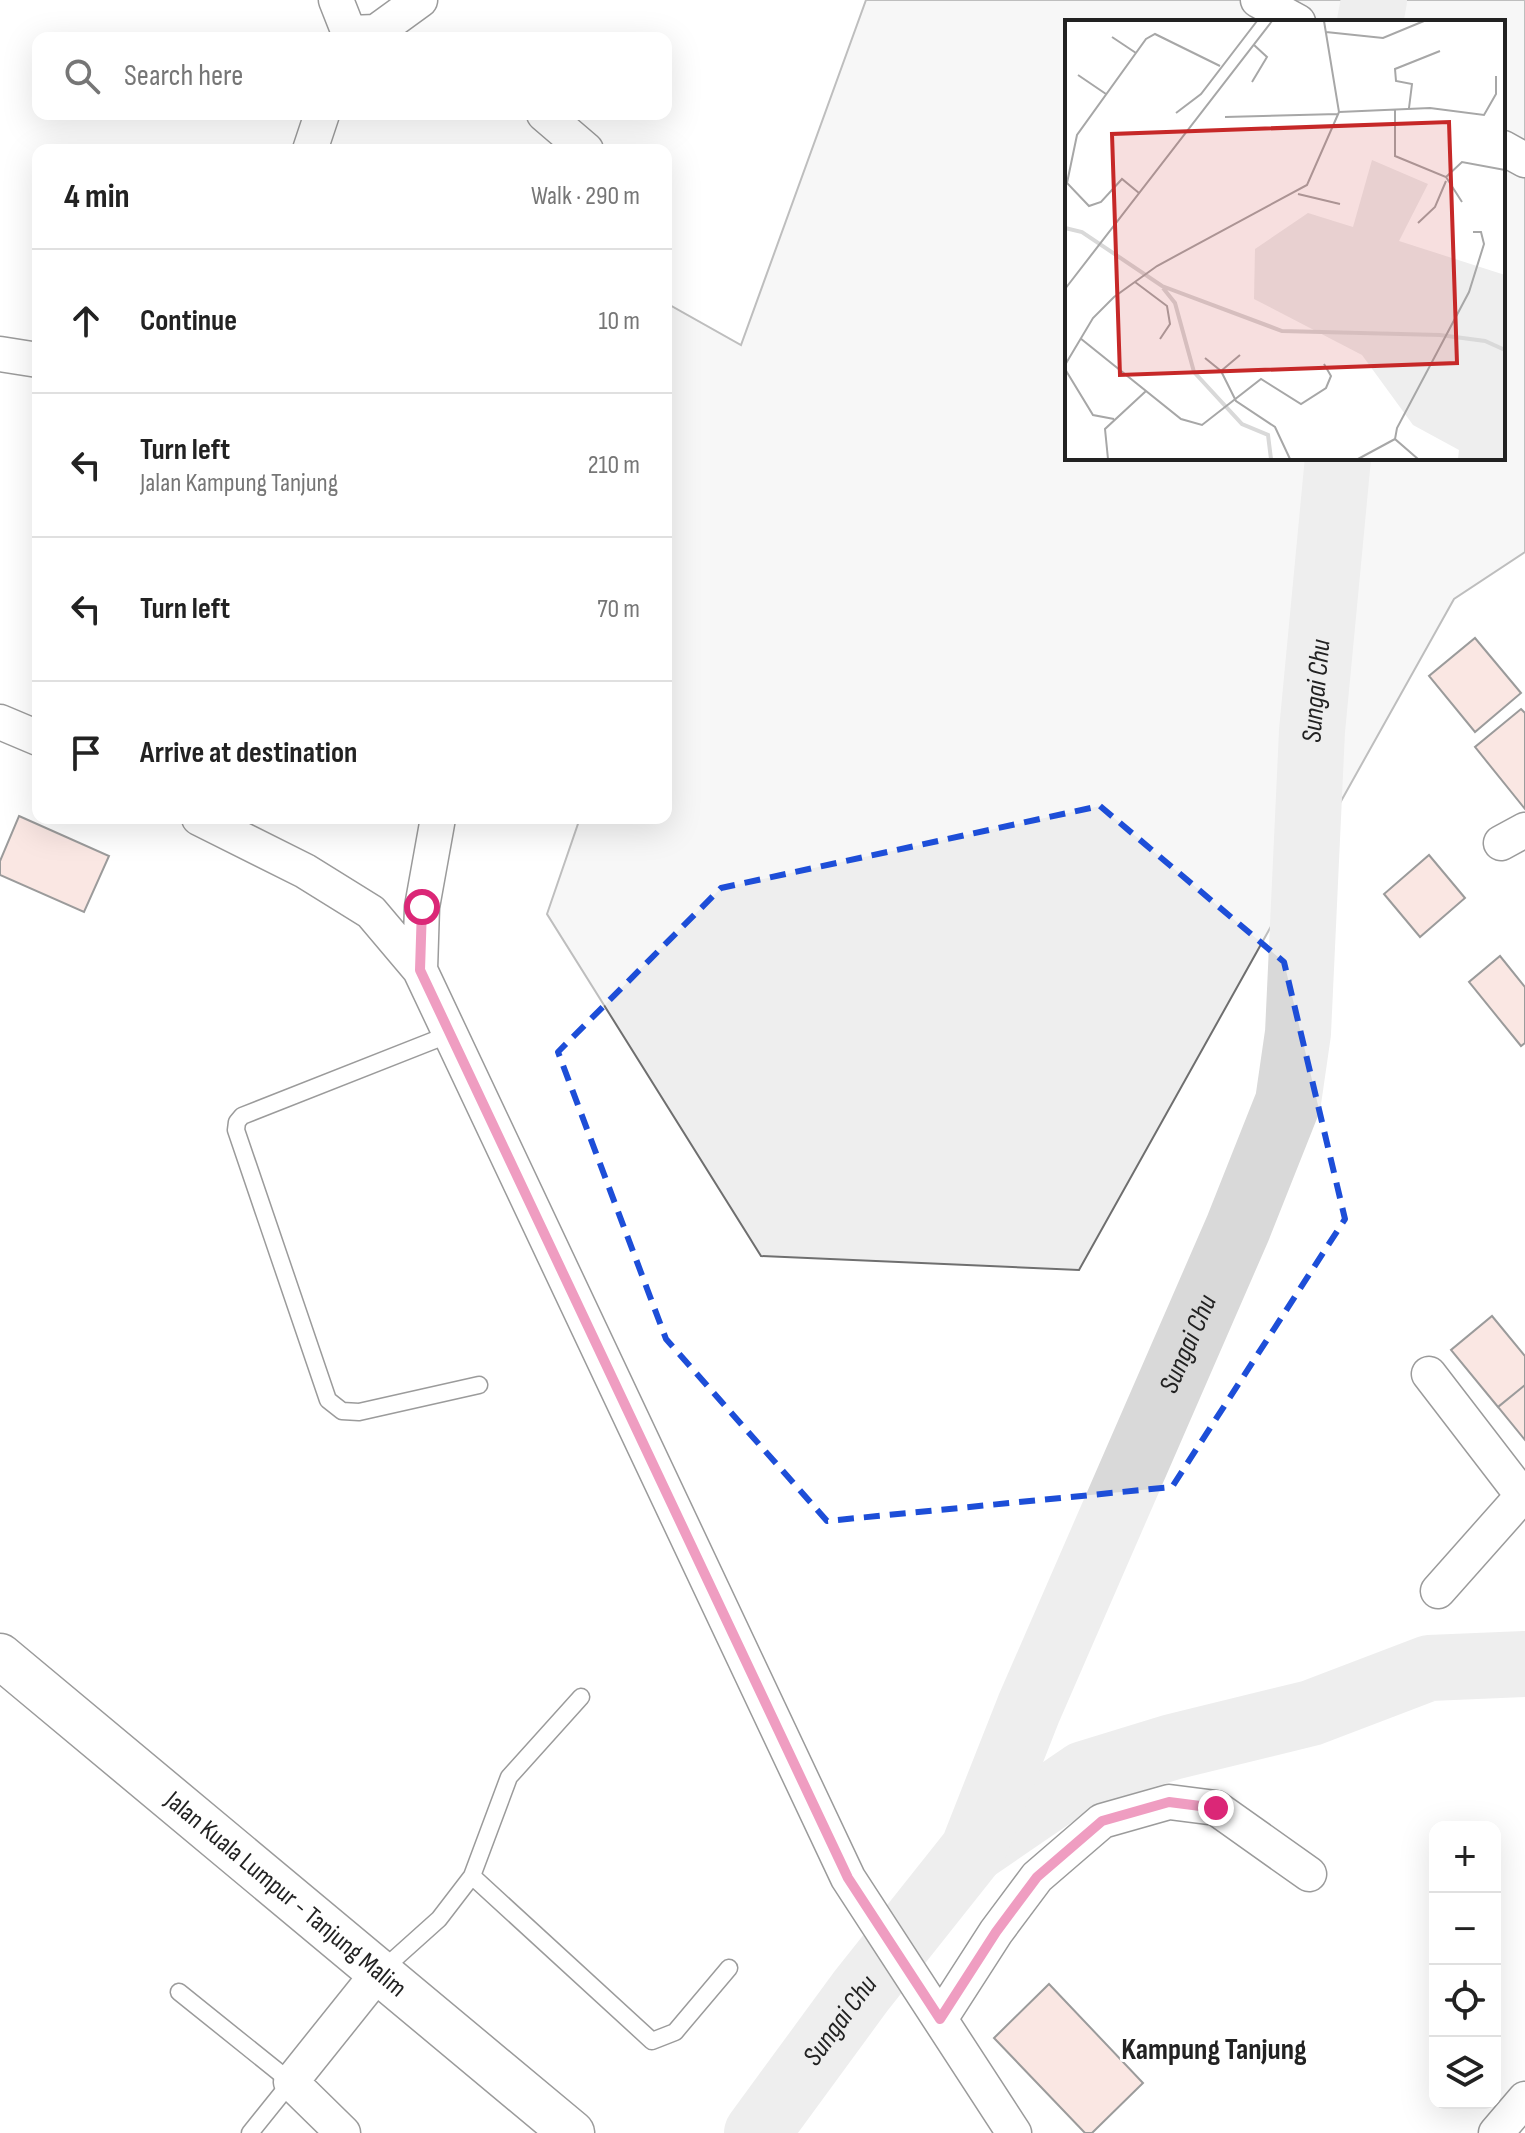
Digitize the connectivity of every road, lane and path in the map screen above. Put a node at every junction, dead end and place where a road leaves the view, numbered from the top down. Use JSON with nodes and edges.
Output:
{"nodes":[{"id":1,"x":336,"y":0,"type":"edge"},
{"id":2,"x":420,"y":0,"type":"edge"},
{"id":3,"x":363,"y":32,"type":"edge"},
{"id":4,"x":370,"y":32,"type":"edge"},
{"id":5,"x":320,"y":120,"type":"edge"},
{"id":6,"x":551,"y":120,"type":"edge"},
{"id":7,"x":312,"y":144,"type":"edge"},
{"id":8,"x":579,"y":144,"type":"edge"},
{"id":9,"x":1505,"y":149,"type":"edge"},
{"id":10,"x":1525,"y":160,"type":"edge"},
{"id":11,"x":0,"y":354,"type":"edge"},
{"id":12,"x":32,"y":359,"type":"edge"},
{"id":13,"x":0,"y":722,"type":"edge"},
{"id":14,"x":32,"y":735,"type":"edge"},
{"id":15,"x":211,"y":824,"type":"edge"},
{"id":16,"x":437,"y":824,"type":"edge"},
{"id":17,"x":420,"y":970,"type":"junction"},
{"id":18,"x":450,"y":1034,"type":"junction"},
{"id":19,"x":1429,"y":1374,"type":"dead end"},
{"id":20,"x":479,"y":1385,"type":"dead end"},
{"id":21,"x":1524,"y":1494,"type":"edge"},
{"id":22,"x":1438,"y":1591,"type":"dead end"},
{"id":23,"x":0,"y":1656,"type":"edge"},
{"id":24,"x":581,"y":1697,"type":"dead end"},
{"id":25,"x":1309,"y":1874,"type":"dead end"},
{"id":26,"x":472,"y":1876,"type":"junction"},
{"id":27,"x":729,"y":1968,"type":"dead end"},
{"id":28,"x":379,"y":1972,"type":"junction"},
{"id":29,"x":179,"y":1992,"type":"dead end"},
{"id":30,"x":931,"y":2006,"type":"junction"},
{"id":31,"x":291,"y":2082,"type":"junction"},
{"id":32,"x":1525,"y":2099,"type":"edge"},
{"id":33,"x":565,"y":2127,"type":"edge"},
{"id":34,"x":250,"y":2133,"type":"edge"},
{"id":35,"x":343,"y":2133,"type":"edge"},
{"id":36,"x":1014,"y":2133,"type":"edge"},
{"id":37,"x":1496,"y":2133,"type":"edge"}],
"edges":[{"from":1,"to":3,"type":"street"},
{"from":2,"to":4,"type":"street"},
{"from":5,"to":7,"type":"street"},
{"from":6,"to":8,"type":"street"},
{"from":9,"to":10,"type":"street"},
{"from":11,"to":12,"type":"street"},
{"from":13,"to":14,"type":"street"},
{"from":15,"to":17,"type":"street"},
{"from":16,"to":17,"type":"street"},
{"from":17,"to":18,"type":"street"},
{"from":18,"to":20,"type":"lane"},
{"from":18,"to":30,"type":"street"},
{"from":19,"to":21,"type":"street"},
{"from":21,"to":22,"type":"street"},
{"from":23,"to":28,"type":"main road","name":"Jalan Kuala Lumpur - Tanjung Malim"},
{"from":24,"to":26,"type":"lane"},
{"from":25,"to":30,"type":"street"},
{"from":26,"to":27,"type":"lane"},
{"from":26,"to":28,"type":"lane"},
{"from":28,"to":31,"type":"street"},
{"from":28,"to":33,"type":"main road","name":"Jalan Kuala Lumpur - Tanjung Malim"},
{"from":29,"to":31,"type":"lane"},
{"from":30,"to":36,"type":"street"},
{"from":31,"to":34,"type":"lane"},
{"from":31,"to":35,"type":"street"},
{"from":32,"to":37,"type":"street"}]}
